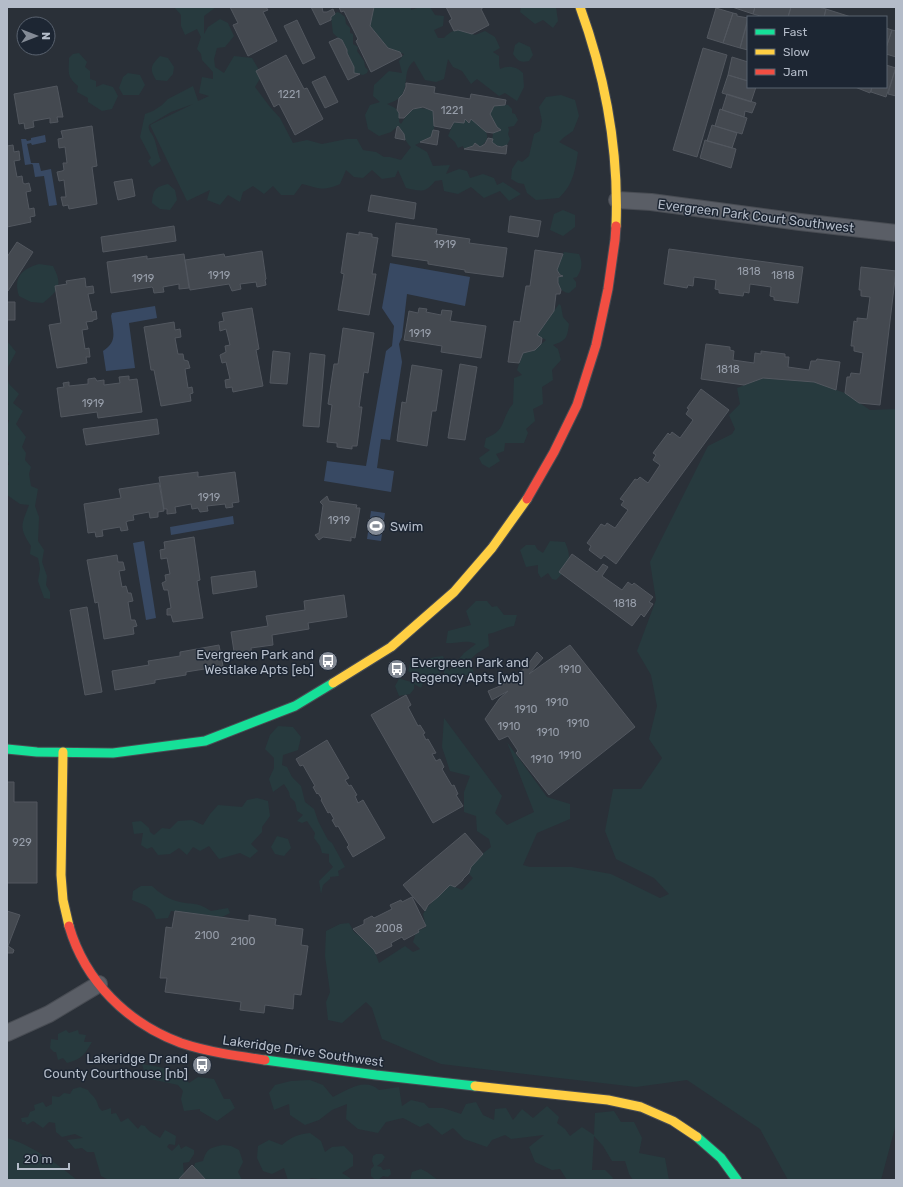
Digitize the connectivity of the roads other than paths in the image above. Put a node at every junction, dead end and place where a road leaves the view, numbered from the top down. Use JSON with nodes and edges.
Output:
{"nodes":[{"id":1,"x":580,"y":7,"type":"edge"},
{"id":2,"x":617,"y":200,"type":"junction"},
{"id":3,"x":896,"y":233,"type":"edge"},
{"id":4,"x":7,"y":749,"type":"edge"},
{"id":5,"x":63,"y":752,"type":"junction"},
{"id":6,"x":99,"y":984,"type":"junction"},
{"id":7,"x":7,"y":1033,"type":"edge"},
{"id":8,"x":737,"y":1180,"type":"edge"}],
"edges":[{"from":1,"to":2,"type":"street"},
{"from":2,"to":3,"type":"street","name":"Evergreen Park Court Southwest"},
{"from":2,"to":5,"type":"street"},
{"from":4,"to":5,"type":"street"},
{"from":5,"to":6,"type":"street","name":"Lakeridge Drive Southwest"},
{"from":6,"to":7,"type":"street"},
{"from":6,"to":8,"type":"street","name":"Lakeridge Drive Southwest"}]}
